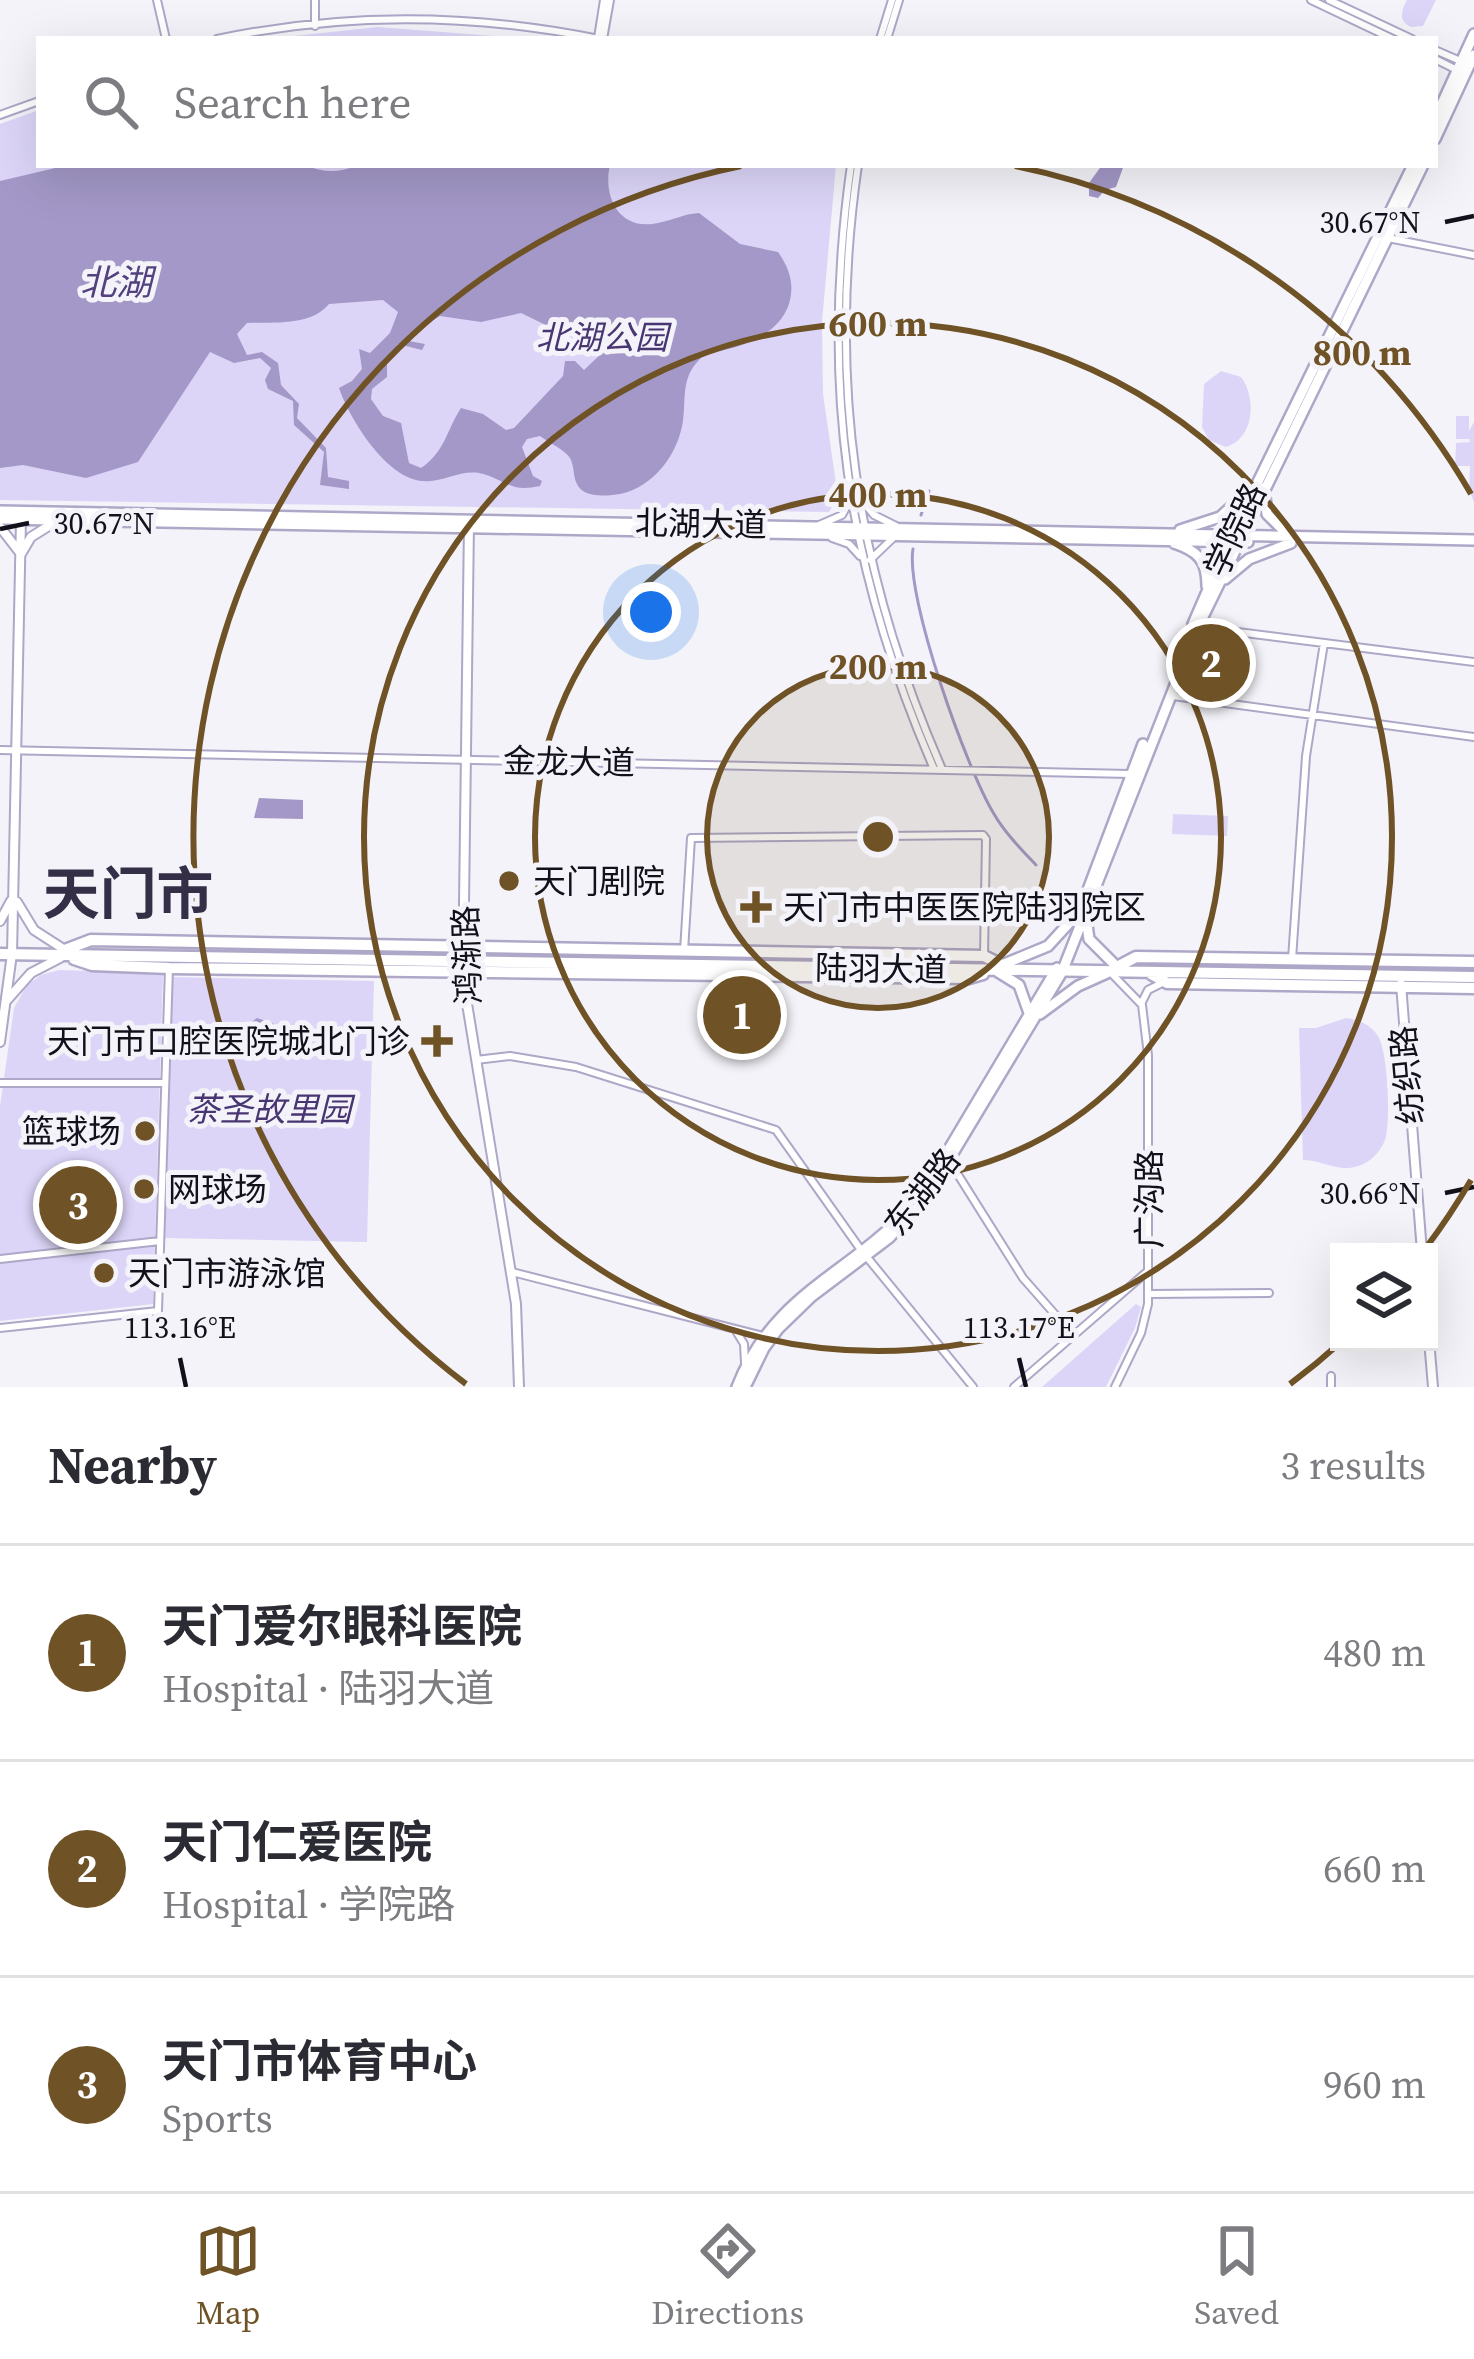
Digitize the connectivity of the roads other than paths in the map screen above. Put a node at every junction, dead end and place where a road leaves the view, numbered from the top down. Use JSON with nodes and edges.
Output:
{"nodes":[{"id":1,"x":157,"y":0,"type":"edge"},
{"id":2,"x":315,"y":0,"type":"edge"},
{"id":3,"x":607,"y":0,"type":"edge"},
{"id":4,"x":896,"y":0,"type":"edge"},
{"id":5,"x":1311,"y":0,"type":"edge"},
{"id":6,"x":1329,"y":0,"type":"edge"},
{"id":7,"x":315,"y":24,"type":"junction"},
{"id":8,"x":1474,"y":34,"type":"edge"},
{"id":9,"x":165,"y":36,"type":"edge"},
{"id":10,"x":237,"y":36,"type":"edge"},
{"id":11,"x":249,"y":36,"type":"edge"},
{"id":12,"x":557,"y":36,"type":"edge"},
{"id":13,"x":583,"y":36,"type":"edge"},
{"id":14,"x":600,"y":36,"type":"edge"},
{"id":15,"x":884,"y":36,"type":"edge"},
{"id":16,"x":1387,"y":36,"type":"edge"},
{"id":17,"x":1406,"y":36,"type":"edge"},
{"id":18,"x":1438,"y":51,"type":"edge"},
{"id":19,"x":1467,"y":65,"type":"edge"},
{"id":20,"x":36,"y":100,"type":"edge"},
{"id":21,"x":0,"y":114,"type":"edge"},
{"id":22,"x":1438,"y":114,"type":"edge"},
{"id":23,"x":1438,"y":133,"type":"edge"},
{"id":24,"x":854,"y":168,"type":"edge"},
{"id":25,"x":1412,"y":168,"type":"edge"},
{"id":26,"x":1422,"y":168,"type":"edge"},
{"id":27,"x":1388,"y":238,"type":"junction"},
{"id":28,"x":1474,"y":255,"type":"edge"},
{"id":29,"x":1260,"y":485,"type":"junction"},
{"id":30,"x":854,"y":492,"type":"junction"},
{"id":31,"x":22,"y":515,"type":"junction"},
{"id":32,"x":0,"y":519,"type":"edge"},
{"id":33,"x":62,"y":520,"type":"junction"},
{"id":34,"x":469,"y":524,"type":"junction"},
{"id":35,"x":816,"y":530,"type":"junction"},
{"id":36,"x":860,"y":531,"type":"junction"},
{"id":37,"x":899,"y":532,"type":"junction"},
{"id":38,"x":1164,"y":537,"type":"junction"},
{"id":39,"x":1235,"y":538,"type":"junction"},
{"id":40,"x":1291,"y":540,"type":"junction"},
{"id":41,"x":1474,"y":543,"type":"edge"},
{"id":42,"x":21,"y":554,"type":"junction"},
{"id":43,"x":866,"y":561,"type":"junction"},
{"id":44,"x":1210,"y":592,"type":"junction"},
{"id":45,"x":1198,"y":627,"type":"junction"},
{"id":46,"x":1324,"y":643,"type":"junction"},
{"id":47,"x":1474,"y":662,"type":"edge"},
{"id":48,"x":1169,"y":695,"type":"junction"},
{"id":49,"x":1311,"y":716,"type":"junction"},
{"id":50,"x":1474,"y":737,"type":"edge"},
{"id":51,"x":0,"y":749,"type":"edge"},
{"id":52,"x":16,"y":750,"type":"junction"},
{"id":53,"x":466,"y":760,"type":"junction"},
{"id":54,"x":938,"y":769,"type":"junction"},
{"id":55,"x":1134,"y":774,"type":"junction"},
{"id":56,"x":14,"y":895,"type":"junction"},
{"id":57,"x":1083,"y":912,"type":"junction"},
{"id":58,"x":0,"y":921,"type":"edge"},
{"id":59,"x":210,"y":942,"type":"junction"},
{"id":60,"x":6,"y":951,"type":"edge"},
{"id":61,"x":179,"y":951,"type":"junction"},
{"id":62,"x":684,"y":951,"type":"junction"},
{"id":63,"x":65,"y":953,"type":"junction"},
{"id":64,"x":984,"y":956,"type":"junction"},
{"id":65,"x":244,"y":958,"type":"junction"},
{"id":66,"x":463,"y":959,"type":"junction"},
{"id":67,"x":1292,"y":959,"type":"junction"},
{"id":68,"x":1474,"y":962,"type":"edge"},
{"id":69,"x":169,"y":968,"type":"junction"},
{"id":70,"x":998,"y":968,"type":"junction"},
{"id":71,"x":261,"y":969,"type":"junction"},
{"id":72,"x":1060,"y":969,"type":"junction"},
{"id":73,"x":1113,"y":970,"type":"junction"},
{"id":74,"x":1148,"y":973,"type":"junction"},
{"id":75,"x":1401,"y":974,"type":"junction"},
{"id":76,"x":1474,"y":974,"type":"edge"},
{"id":77,"x":1167,"y":983,"type":"junction"},
{"id":78,"x":0,"y":986,"type":"edge"},
{"id":79,"x":1474,"y":988,"type":"edge"},
{"id":80,"x":6,"y":1001,"type":"junction"},
{"id":81,"x":1142,"y":1006,"type":"junction"},
{"id":82,"x":1032,"y":1016,"type":"junction"},
{"id":83,"x":0,"y":1042,"type":"edge"},
{"id":84,"x":476,"y":1060,"type":"junction"},
{"id":85,"x":0,"y":1083,"type":"edge"},
{"id":86,"x":165,"y":1083,"type":"junction"},
{"id":87,"x":950,"y":1162,"type":"junction"},
{"id":88,"x":160,"y":1241,"type":"junction"},
{"id":89,"x":1421,"y":1243,"type":"edge"},
{"id":90,"x":864,"y":1254,"type":"junction"},
{"id":91,"x":0,"y":1259,"type":"edge"},
{"id":92,"x":1149,"y":1270,"type":"junction"},
{"id":93,"x":512,"y":1272,"type":"junction"},
{"id":94,"x":1269,"y":1293,"type":"dead end"},
{"id":95,"x":1149,"y":1294,"type":"junction"},
{"id":96,"x":727,"y":1327,"type":"junction"},
{"id":97,"x":0,"y":1328,"type":"edge"},
{"id":98,"x":1074,"y":1336,"type":"junction"},
{"id":99,"x":767,"y":1337,"type":"junction"},
{"id":100,"x":1430,"y":1351,"type":"edge"},
{"id":101,"x":744,"y":1371,"type":"junction"},
{"id":102,"x":1331,"y":1376,"type":"dead end"},
{"id":103,"x":519,"y":1387,"type":"edge"},
{"id":104,"x":741,"y":1387,"type":"edge"},
{"id":105,"x":973,"y":1387,"type":"edge"},
{"id":106,"x":1014,"y":1387,"type":"edge"},
{"id":107,"x":1115,"y":1387,"type":"edge"},
{"id":108,"x":1331,"y":1387,"type":"edge"},
{"id":109,"x":1433,"y":1387,"type":"edge"}],
"edges":[{"from":1,"to":9,"type":"street"},
{"from":2,"to":7,"type":"street"},
{"from":3,"to":14,"type":"street"},
{"from":4,"to":15,"type":"street"},
{"from":5,"to":16,"type":"street"},
{"from":6,"to":17,"type":"street"},
{"from":7,"to":10,"type":"street"},
{"from":7,"to":11,"type":"street"},
{"from":7,"to":12,"type":"street"},
{"from":7,"to":13,"type":"street"},
{"from":8,"to":19,"type":"main road"},
{"from":18,"to":19,"type":"street"},
{"from":19,"to":22,"type":"main road"},
{"from":19,"to":23,"type":"main road"},
{"from":20,"to":21,"type":"street"},
{"from":24,"to":30,"type":"street"},
{"from":25,"to":29,"type":"main road","name":"学院路"},
{"from":26,"to":27,"type":"main road","name":"学院路"},
{"from":27,"to":28,"type":"street"},
{"from":27,"to":29,"type":"main road","name":"学院路"},
{"from":29,"to":38,"type":"main road"},
{"from":29,"to":39,"type":"main road","name":"学院路"},
{"from":29,"to":40,"type":"main road"},
{"from":30,"to":35,"type":"street"},
{"from":30,"to":36,"type":"street"},
{"from":30,"to":37,"type":"street"},
{"from":31,"to":32,"type":"main road","name":"北湖大道"},
{"from":31,"to":33,"type":"main road","name":"北湖大道"},
{"from":31,"to":34,"type":"main road","name":"北湖大道"},
{"from":31,"to":42,"type":"street"},
{"from":32,"to":42,"type":"street"},
{"from":33,"to":34,"type":"main road","name":"北湖大道"},
{"from":33,"to":42,"type":"street"},
{"from":34,"to":35,"type":"main road","name":"北湖大道"},
{"from":34,"to":53,"type":"street","name":"鸿渐路"},
{"from":35,"to":36,"type":"main road","name":"北湖大道"},
{"from":35,"to":43,"type":"street"},
{"from":36,"to":37,"type":"main road","name":"北湖大道"},
{"from":36,"to":43,"type":"street"},
{"from":37,"to":38,"type":"main road","name":"北湖大道"},
{"from":37,"to":43,"type":"street"},
{"from":38,"to":39,"type":"main road","name":"北湖大道"},
{"from":38,"to":44,"type":"main road"},
{"from":39,"to":40,"type":"main road","name":"北湖大道"},
{"from":39,"to":44,"type":"main road","name":"学院路"},
{"from":40,"to":41,"type":"main road","name":"北湖大道"},
{"from":40,"to":44,"type":"main road"},
{"from":42,"to":52,"type":"street"},
{"from":43,"to":54,"type":"street"},
{"from":44,"to":45,"type":"main road","name":"学院路"},
{"from":44,"to":55,"type":"main road","name":"学院路"},
{"from":45,"to":46,"type":"street"},
{"from":45,"to":48,"type":"main road","name":"学院路"},
{"from":46,"to":47,"type":"street"},
{"from":46,"to":49,"type":"street"},
{"from":48,"to":49,"type":"street"},
{"from":48,"to":55,"type":"main road","name":"学院路"},
{"from":49,"to":50,"type":"street"},
{"from":49,"to":67,"type":"street"},
{"from":51,"to":52,"type":"street","name":"金龙大道"},
{"from":52,"to":53,"type":"street","name":"金龙大道"},
{"from":52,"to":56,"type":"street"},
{"from":53,"to":54,"type":"street","name":"金龙大道"},
{"from":53,"to":66,"type":"street","name":"鸿渐路"},
{"from":54,"to":55,"type":"street","name":"金龙大道"},
{"from":55,"to":57,"type":"main road","name":"学院路"},
{"from":56,"to":58,"type":"street"},
{"from":56,"to":60,"type":"street"},
{"from":56,"to":63,"type":"street"},
{"from":57,"to":70,"type":"main road"},
{"from":57,"to":72,"type":"main road","name":"学院路"},
{"from":57,"to":73,"type":"main road"},
{"from":59,"to":61,"type":"main road"},
{"from":59,"to":63,"type":"main road"},
{"from":59,"to":66,"type":"main road"},
{"from":60,"to":63,"type":"main road"},
{"from":60,"to":80,"type":"street"},
{"from":61,"to":63,"type":"main road"},
{"from":61,"to":66,"type":"main road"},
{"from":62,"to":64,"type":"main road"},
{"from":62,"to":64,"type":"street"},
{"from":62,"to":66,"type":"main road"},
{"from":63,"to":65,"type":"main road"},
{"from":63,"to":69,"type":"main road"},
{"from":63,"to":80,"type":"street"},
{"from":64,"to":70,"type":"main road"},
{"from":65,"to":66,"type":"main road"},
{"from":65,"to":71,"type":"main road"},
{"from":66,"to":70,"type":"main road","name":"陆羽大道"},
{"from":66,"to":71,"type":"main road"},
{"from":66,"to":84,"type":"street","name":"鸿渐路"},
{"from":67,"to":73,"type":"main road"},
{"from":67,"to":75,"type":"main road"},
{"from":68,"to":75,"type":"main road"},
{"from":69,"to":71,"type":"main road"},
{"from":69,"to":86,"type":"street"},
{"from":70,"to":72,"type":"main road","name":"陆羽大道"},
{"from":70,"to":82,"type":"main road"},
{"from":72,"to":73,"type":"main road","name":"陆羽大道"},
{"from":72,"to":82,"type":"main road","name":"东湖路"},
{"from":73,"to":74,"type":"main road","name":"陆羽大道"},
{"from":73,"to":75,"type":"main road","name":"陆羽大道"},
{"from":73,"to":81,"type":"street"},
{"from":73,"to":82,"type":"main road"},
{"from":74,"to":75,"type":"main road","name":"陆羽大道"},
{"from":74,"to":77,"type":"main road"},
{"from":75,"to":76,"type":"main road","name":"陆羽大道"},
{"from":75,"to":77,"type":"main road"},
{"from":75,"to":79,"type":"main road"},
{"from":75,"to":89,"type":"street","name":"纺织路"},
{"from":77,"to":81,"type":"street"},
{"from":78,"to":80,"type":"street"},
{"from":80,"to":83,"type":"street"},
{"from":81,"to":92,"type":"street","name":"广沟路"},
{"from":82,"to":87,"type":"main road","name":"东湖路"},
{"from":82,"to":90,"type":"main road","name":"东湖路"},
{"from":84,"to":90,"type":"street"},
{"from":84,"to":93,"type":"street","name":"鸿渐路"},
{"from":85,"to":86,"type":"street"},
{"from":86,"to":88,"type":"street"},
{"from":87,"to":90,"type":"main road","name":"东湖路"},
{"from":87,"to":98,"type":"street"},
{"from":88,"to":91,"type":"street"},
{"from":88,"to":97,"type":"street"},
{"from":90,"to":99,"type":"main road","name":"东湖路"},
{"from":90,"to":105,"type":"street"},
{"from":92,"to":95,"type":"street","name":"广沟路"},
{"from":92,"to":98,"type":"street"},
{"from":93,"to":96,"type":"street"},
{"from":93,"to":103,"type":"street","name":"鸿渐路"},
{"from":94,"to":95,"type":"street"},
{"from":95,"to":107,"type":"street","name":"广沟路"},
{"from":96,"to":99,"type":"street"},
{"from":96,"to":101,"type":"street"},
{"from":98,"to":106,"type":"street"},
{"from":99,"to":101,"type":"main road","name":"东湖路"},
{"from":99,"to":104,"type":"main road","name":"东湖路"},
{"from":100,"to":109,"type":"street"},
{"from":101,"to":104,"type":"main road","name":"东湖路"},
{"from":102,"to":108,"type":"street"}]}
